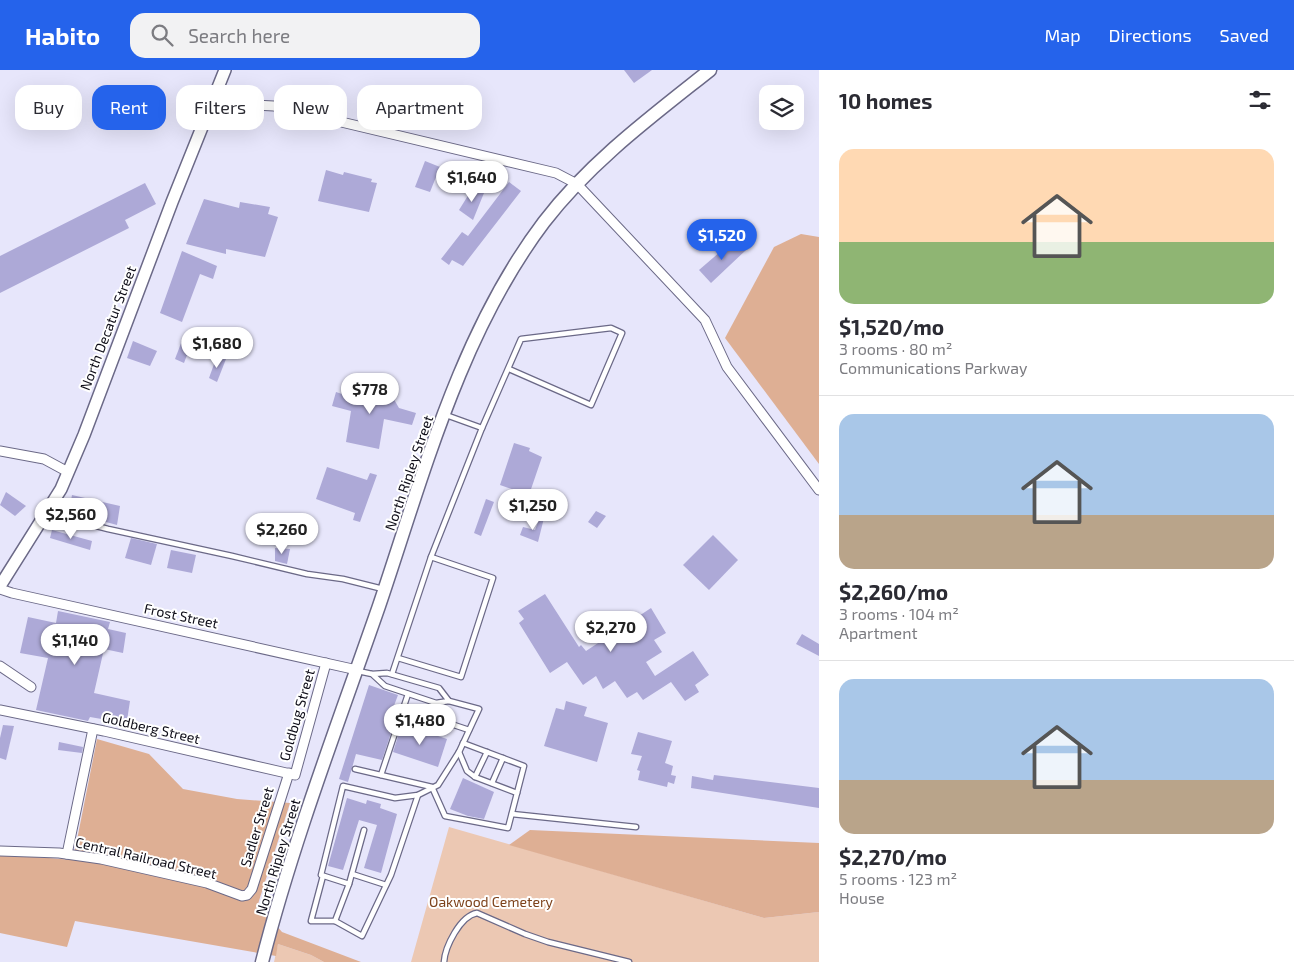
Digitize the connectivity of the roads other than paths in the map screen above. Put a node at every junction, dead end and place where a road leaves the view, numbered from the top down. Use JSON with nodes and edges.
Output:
{"nodes":[{"id":1,"x":225,"y":70,"type":"edge"},
{"id":2,"x":710,"y":70,"type":"edge"},
{"id":3,"x":219,"y":85,"type":"edge"},
{"id":4,"x":264,"y":106,"type":"edge"},
{"id":5,"x":202,"y":130,"type":"edge"},
{"id":6,"x":577,"y":184,"type":"junction"},
{"id":7,"x":509,"y":369,"type":"junction"},
{"id":8,"x":444,"y":415,"type":"junction"},
{"id":9,"x":482,"y":428,"type":"junction"},
{"id":10,"x":0,"y":451,"type":"edge"},
{"id":11,"x":68,"y":472,"type":"junction"},
{"id":12,"x":819,"y":490,"type":"edge"},
{"id":13,"x":51,"y":507,"type":"junction"},
{"id":14,"x":431,"y":556,"type":"junction"},
{"id":15,"x":0,"y":587,"type":"edge"},
{"id":16,"x":384,"y":590,"type":"junction"},
{"id":17,"x":398,"y":658,"type":"junction"},
{"id":18,"x":326,"y":663,"type":"junction"},
{"id":19,"x":0,"y":666,"type":"edge"},
{"id":20,"x":356,"y":670,"type":"junction"},
{"id":21,"x":372,"y":674,"type":"junction"},
{"id":22,"x":392,"y":674,"type":"junction"},
{"id":23,"x":31,"y":686,"type":"dead end"},
{"id":24,"x":408,"y":694,"type":"junction"},
{"id":25,"x":449,"y":701,"type":"junction"},
{"id":26,"x":403,"y":708,"type":"junction"},
{"id":27,"x":0,"y":710,"type":"edge"},
{"id":28,"x":93,"y":729,"type":"junction"},
{"id":29,"x":469,"y":730,"type":"junction"},
{"id":30,"x":463,"y":743,"type":"junction"},
{"id":31,"x":459,"y":752,"type":"junction"},
{"id":32,"x":487,"y":752,"type":"junction"},
{"id":33,"x":503,"y":758,"type":"junction"},
{"id":34,"x":356,"y":769,"type":"dead end"},
{"id":35,"x":292,"y":774,"type":"junction"},
{"id":36,"x":381,"y":775,"type":"junction"},
{"id":37,"x":475,"y":777,"type":"junction"},
{"id":38,"x":492,"y":783,"type":"junction"},
{"id":39,"x":432,"y":788,"type":"junction"},
{"id":40,"x":517,"y":793,"type":"junction"},
{"id":41,"x":418,"y":795,"type":"junction"},
{"id":42,"x":512,"y":814,"type":"junction"},
{"id":43,"x":636,"y":827,"type":"dead end"},
{"id":44,"x":364,"y":830,"type":"dead end"},
{"id":45,"x":0,"y":851,"type":"edge"},
{"id":46,"x":68,"y":854,"type":"junction"},
{"id":47,"x":352,"y":874,"type":"junction"},
{"id":48,"x":323,"y":876,"type":"junction"},
{"id":49,"x":349,"y":884,"type":"junction"},
{"id":50,"x":386,"y":885,"type":"junction"},
{"id":51,"x":252,"y":889,"type":"joint"},
{"id":52,"x":335,"y":921,"type":"junction"},
{"id":53,"x":262,"y":962,"type":"edge"},
{"id":54,"x":444,"y":962,"type":"edge"},
{"id":55,"x":629,"y":962,"type":"edge"}],
"edges":[{"from":1,"to":3,"type":"street","name":"North Decatur Street"},
{"from":2,"to":6,"type":"main road","name":"North Ripley Street"},
{"from":4,"to":6,"type":"street"},
{"from":5,"to":11,"type":"street","name":"North Decatur Street"},
{"from":6,"to":8,"type":"main road","name":"North Ripley Street"},
{"from":6,"to":12,"type":"street"},
{"from":7,"to":7,"type":"lane"},
{"from":7,"to":9,"type":"lane"},
{"from":8,"to":9,"type":"lane"},
{"from":8,"to":16,"type":"main road","name":"North Ripley Street"},
{"from":9,"to":14,"type":"lane"},
{"from":10,"to":11,"type":"street"},
{"from":11,"to":13,"type":"street","name":"North Decatur Street"},
{"from":13,"to":15,"type":"street","name":"North Decatur Street"},
{"from":13,"to":16,"type":"lane"},
{"from":14,"to":17,"type":"lane"},
{"from":14,"to":17,"type":"lane"},
{"from":15,"to":18,"type":"street","name":"Frost Street"},
{"from":16,"to":20,"type":"main road","name":"North Ripley Street"},
{"from":17,"to":22,"type":"lane"},
{"from":18,"to":20,"type":"street","name":"Frost Street"},
{"from":18,"to":35,"type":"street","name":"Goldbug Street"},
{"from":19,"to":23,"type":"street"},
{"from":20,"to":21,"type":"lane"},
{"from":20,"to":53,"type":"main road","name":"North Ripley Street"},
{"from":21,"to":22,"type":"lane"},
{"from":21,"to":24,"type":"lane"},
{"from":22,"to":25,"type":"lane"},
{"from":24,"to":25,"type":"lane"},
{"from":24,"to":26,"type":"lane"},
{"from":25,"to":29,"type":"lane"},
{"from":26,"to":29,"type":"lane"},
{"from":26,"to":36,"type":"lane"},
{"from":27,"to":28,"type":"street","name":"Goldberg Street"},
{"from":28,"to":35,"type":"street","name":"Goldberg Street"},
{"from":28,"to":46,"type":"street"},
{"from":29,"to":30,"type":"lane"},
{"from":30,"to":31,"type":"lane"},
{"from":30,"to":32,"type":"lane"},
{"from":31,"to":37,"type":"lane"},
{"from":31,"to":39,"type":"lane"},
{"from":32,"to":33,"type":"lane"},
{"from":32,"to":37,"type":"lane"},
{"from":33,"to":38,"type":"lane"},
{"from":33,"to":40,"type":"lane"},
{"from":34,"to":36,"type":"lane"},
{"from":35,"to":51,"type":"street","name":"Sadler Street"},
{"from":36,"to":39,"type":"lane"},
{"from":37,"to":38,"type":"lane"},
{"from":38,"to":40,"type":"lane"},
{"from":39,"to":41,"type":"lane"},
{"from":39,"to":42,"type":"lane"},
{"from":40,"to":42,"type":"lane"},
{"from":41,"to":48,"type":"lane"},
{"from":41,"to":50,"type":"lane"},
{"from":42,"to":43,"type":"lane"},
{"from":44,"to":47,"type":"lane"},
{"from":45,"to":46,"type":"street","name":"Central Railroad Street"},
{"from":46,"to":51,"type":"street","name":"Central Railroad Street"},
{"from":47,"to":49,"type":"lane"},
{"from":47,"to":50,"type":"lane"},
{"from":48,"to":49,"type":"lane"},
{"from":48,"to":52,"type":"lane"},
{"from":49,"to":52,"type":"lane"},
{"from":50,"to":52,"type":"lane"},
{"from":54,"to":55,"type":"lane"}]}
